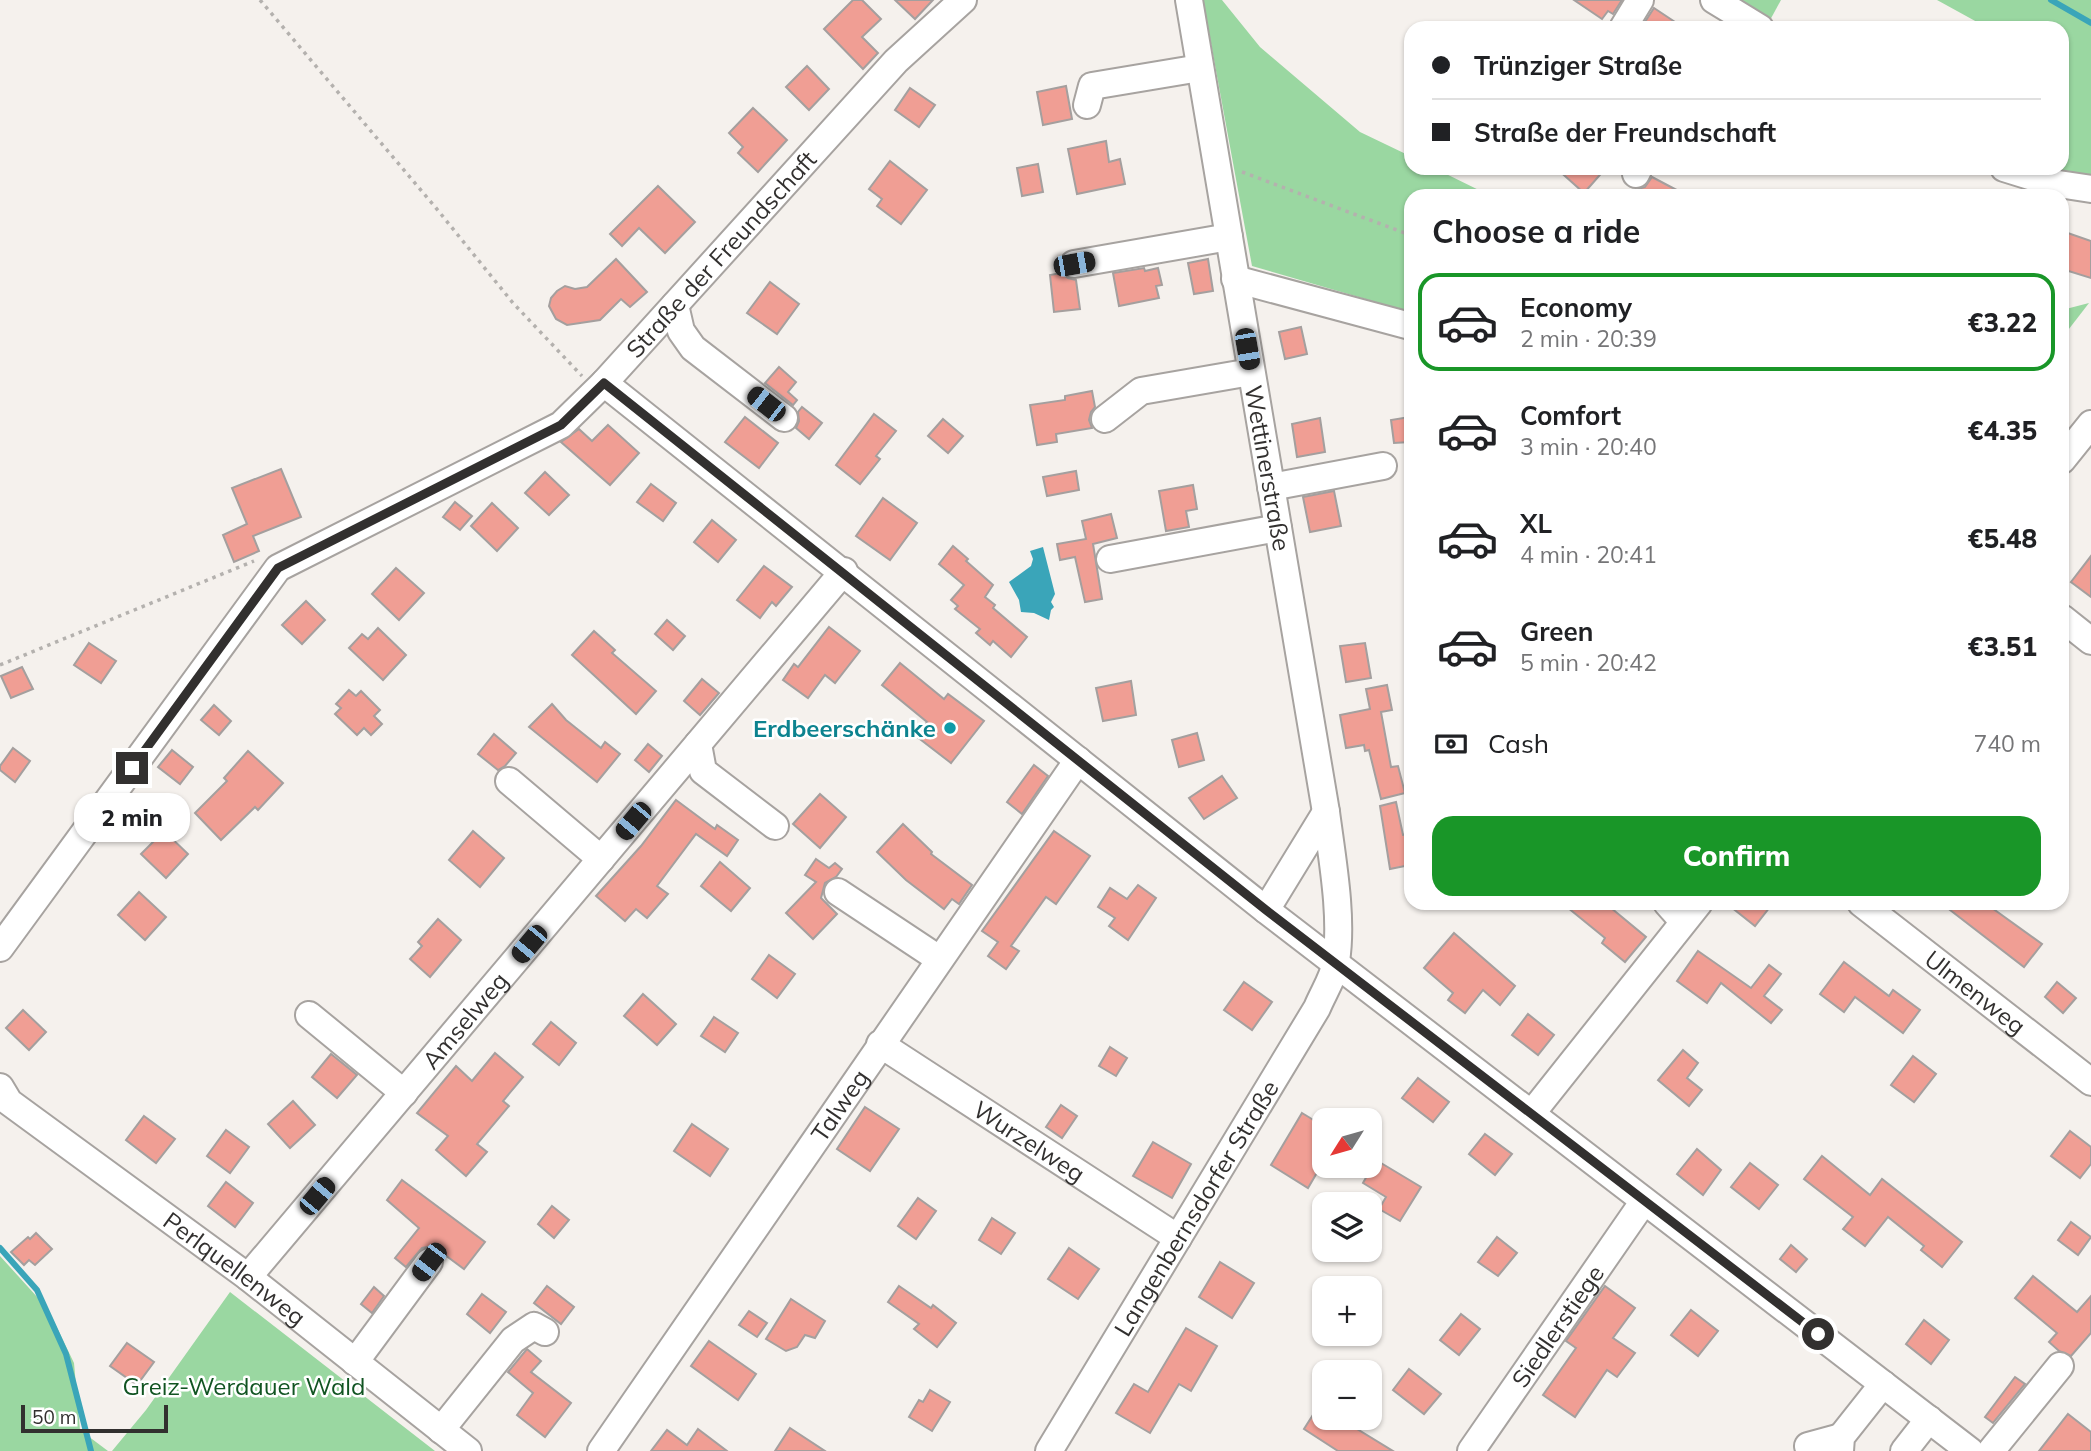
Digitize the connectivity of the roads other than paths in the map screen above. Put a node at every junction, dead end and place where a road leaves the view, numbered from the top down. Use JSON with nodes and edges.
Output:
{"nodes":[{"id":1,"x":963,"y":0,"type":"edge"},
{"id":2,"x":1189,"y":0,"type":"edge"},
{"id":3,"x":1640,"y":0,"type":"edge"},
{"id":4,"x":1725,"y":14,"type":"edge"},
{"id":5,"x":1627,"y":21,"type":"edge"},
{"id":6,"x":1742,"y":21,"type":"edge"},
{"id":7,"x":1200,"y":68,"type":"junction"},
{"id":8,"x":1087,"y":105,"type":"dead end"},
{"id":9,"x":2026,"y":175,"type":"edge"},
{"id":10,"x":2091,"y":189,"type":"edge"},
{"id":11,"x":1229,"y":237,"type":"junction"},
{"id":12,"x":1074,"y":264,"type":"dead end"},
{"id":13,"x":1235,"y":279,"type":"junction"},
{"id":14,"x":675,"y":305,"type":"junction"},
{"id":15,"x":1404,"y":324,"type":"edge"},
{"id":16,"x":1251,"y":372,"type":"junction"},
{"id":17,"x":600,"y":387,"type":"junction"},
{"id":18,"x":784,"y":418,"type":"dead end"},
{"id":19,"x":1105,"y":419,"type":"dead end"},
{"id":20,"x":2091,"y":424,"type":"edge"},
{"id":21,"x":2069,"y":451,"type":"edge"},
{"id":22,"x":1383,"y":466,"type":"dead end"},
{"id":23,"x":1271,"y":486,"type":"junction"},
{"id":24,"x":1278,"y":528,"type":"junction"},
{"id":25,"x":1110,"y":559,"type":"dead end"},
{"id":26,"x":844,"y":571,"type":"junction"},
{"id":27,"x":2069,"y":624,"type":"edge"},
{"id":28,"x":2091,"y":641,"type":"edge"},
{"id":29,"x":698,"y":744,"type":"junction"},
{"id":30,"x":1078,"y":760,"type":"junction"},
{"id":31,"x":509,"y":781,"type":"dead end"},
{"id":32,"x":1326,"y":813,"type":"junction"},
{"id":33,"x":775,"y":825,"type":"dead end"},
{"id":34,"x":601,"y":859,"type":"junction"},
{"id":35,"x":838,"y":892,"type":"dead end"},
{"id":36,"x":1266,"y":910,"type":"junction"},
{"id":37,"x":1682,"y":910,"type":"edge"},
{"id":38,"x":1870,"y":910,"type":"edge"},
{"id":39,"x":0,"y":948,"type":"edge"},
{"id":40,"x":939,"y":959,"type":"junction"},
{"id":41,"x":1336,"y":963,"type":"junction"},
{"id":42,"x":309,"y":1015,"type":"dead end"},
{"id":43,"x":880,"y":1044,"type":"junction"},
{"id":44,"x":2091,"y":1082,"type":"edge"},
{"id":45,"x":0,"y":1087,"type":"edge"},
{"id":46,"x":404,"y":1093,"type":"junction"},
{"id":47,"x":1532,"y":1112,"type":"junction"},
{"id":48,"x":1644,"y":1201,"type":"junction"},
{"id":49,"x":1178,"y":1238,"type":"junction"},
{"id":50,"x":429,"y":1262,"type":"dead end"},
{"id":51,"x":248,"y":1278,"type":"junction"},
{"id":52,"x":544,"y":1332,"type":"dead end"},
{"id":53,"x":355,"y":1362,"type":"junction"},
{"id":54,"x":2060,"y":1366,"type":"dead end"},
{"id":55,"x":1883,"y":1384,"type":"junction"},
{"id":56,"x":1929,"y":1419,"type":"junction"},
{"id":57,"x":441,"y":1430,"type":"junction"},
{"id":58,"x":1840,"y":1444,"type":"edge"},
{"id":59,"x":1808,"y":1446,"type":"dead end"},
{"id":60,"x":468,"y":1451,"type":"edge"},
{"id":61,"x":601,"y":1451,"type":"edge"},
{"id":62,"x":1049,"y":1451,"type":"edge"},
{"id":63,"x":1471,"y":1451,"type":"edge"},
{"id":64,"x":1904,"y":1451,"type":"edge"},
{"id":65,"x":1970,"y":1451,"type":"edge"},
{"id":66,"x":1991,"y":1451,"type":"edge"}],
"edges":[{"from":1,"to":14,"type":"street","name":"Straße der Freundschaft"},
{"from":2,"to":7,"type":"street","name":"Wettinerstraße"},
{"from":3,"to":5,"type":"street"},
{"from":4,"to":6,"type":"street"},
{"from":7,"to":8,"type":"street"},
{"from":7,"to":11,"type":"street","name":"Wettinerstraße"},
{"from":9,"to":10,"type":"street"},
{"from":11,"to":12,"type":"street"},
{"from":11,"to":13,"type":"street","name":"Wettinerstraße"},
{"from":13,"to":15,"type":"street"},
{"from":13,"to":16,"type":"street","name":"Wettinerstraße"},
{"from":14,"to":17,"type":"street","name":"Straße der Freundschaft"},
{"from":14,"to":18,"type":"street"},
{"from":16,"to":19,"type":"street"},
{"from":16,"to":23,"type":"street","name":"Wettinerstraße"},
{"from":17,"to":26,"type":"street"},
{"from":17,"to":39,"type":"street","name":"Straße der Freundschaft"},
{"from":20,"to":21,"type":"street"},
{"from":22,"to":23,"type":"street"},
{"from":23,"to":24,"type":"street","name":"Wettinerstraße"},
{"from":24,"to":25,"type":"street"},
{"from":24,"to":32,"type":"street","name":"Wettinerstraße"},
{"from":26,"to":29,"type":"street","name":"Amselweg"},
{"from":26,"to":30,"type":"street"},
{"from":27,"to":28,"type":"street"},
{"from":29,"to":33,"type":"street"},
{"from":29,"to":34,"type":"street","name":"Amselweg"},
{"from":30,"to":36,"type":"street"},
{"from":30,"to":40,"type":"street","name":"Talweg"},
{"from":31,"to":34,"type":"street"},
{"from":32,"to":36,"type":"street"},
{"from":32,"to":41,"type":"street","name":"Wettinerstraße"},
{"from":34,"to":46,"type":"street","name":"Amselweg"},
{"from":35,"to":40,"type":"street"},
{"from":36,"to":41,"type":"street"},
{"from":37,"to":47,"type":"street"},
{"from":38,"to":44,"type":"street","name":"Ulmenweg"},
{"from":40,"to":43,"type":"street","name":"Talweg"},
{"from":41,"to":47,"type":"street"},
{"from":41,"to":49,"type":"street","name":"Langenbernsdorfer Straße"},
{"from":42,"to":46,"type":"street"},
{"from":43,"to":49,"type":"street","name":"Wurzelweg"},
{"from":43,"to":61,"type":"street","name":"Talweg"},
{"from":45,"to":51,"type":"street","name":"Perlquellenweg"},
{"from":46,"to":51,"type":"street","name":"Amselweg"},
{"from":47,"to":48,"type":"street"},
{"from":48,"to":55,"type":"street"},
{"from":48,"to":63,"type":"street","name":"Siedlerstiege"},
{"from":49,"to":62,"type":"street","name":"Langenbernsdorfer Straße"},
{"from":50,"to":53,"type":"street"},
{"from":51,"to":53,"type":"street","name":"Perlquellenweg"},
{"from":52,"to":57,"type":"street"},
{"from":53,"to":57,"type":"street","name":"Perlquellenweg"},
{"from":54,"to":66,"type":"street"},
{"from":55,"to":56,"type":"street"},
{"from":55,"to":58,"type":"street"},
{"from":56,"to":64,"type":"street"},
{"from":56,"to":65,"type":"street"},
{"from":57,"to":60,"type":"street","name":"Perlquellenweg"},
{"from":58,"to":59,"type":"street"}]}
